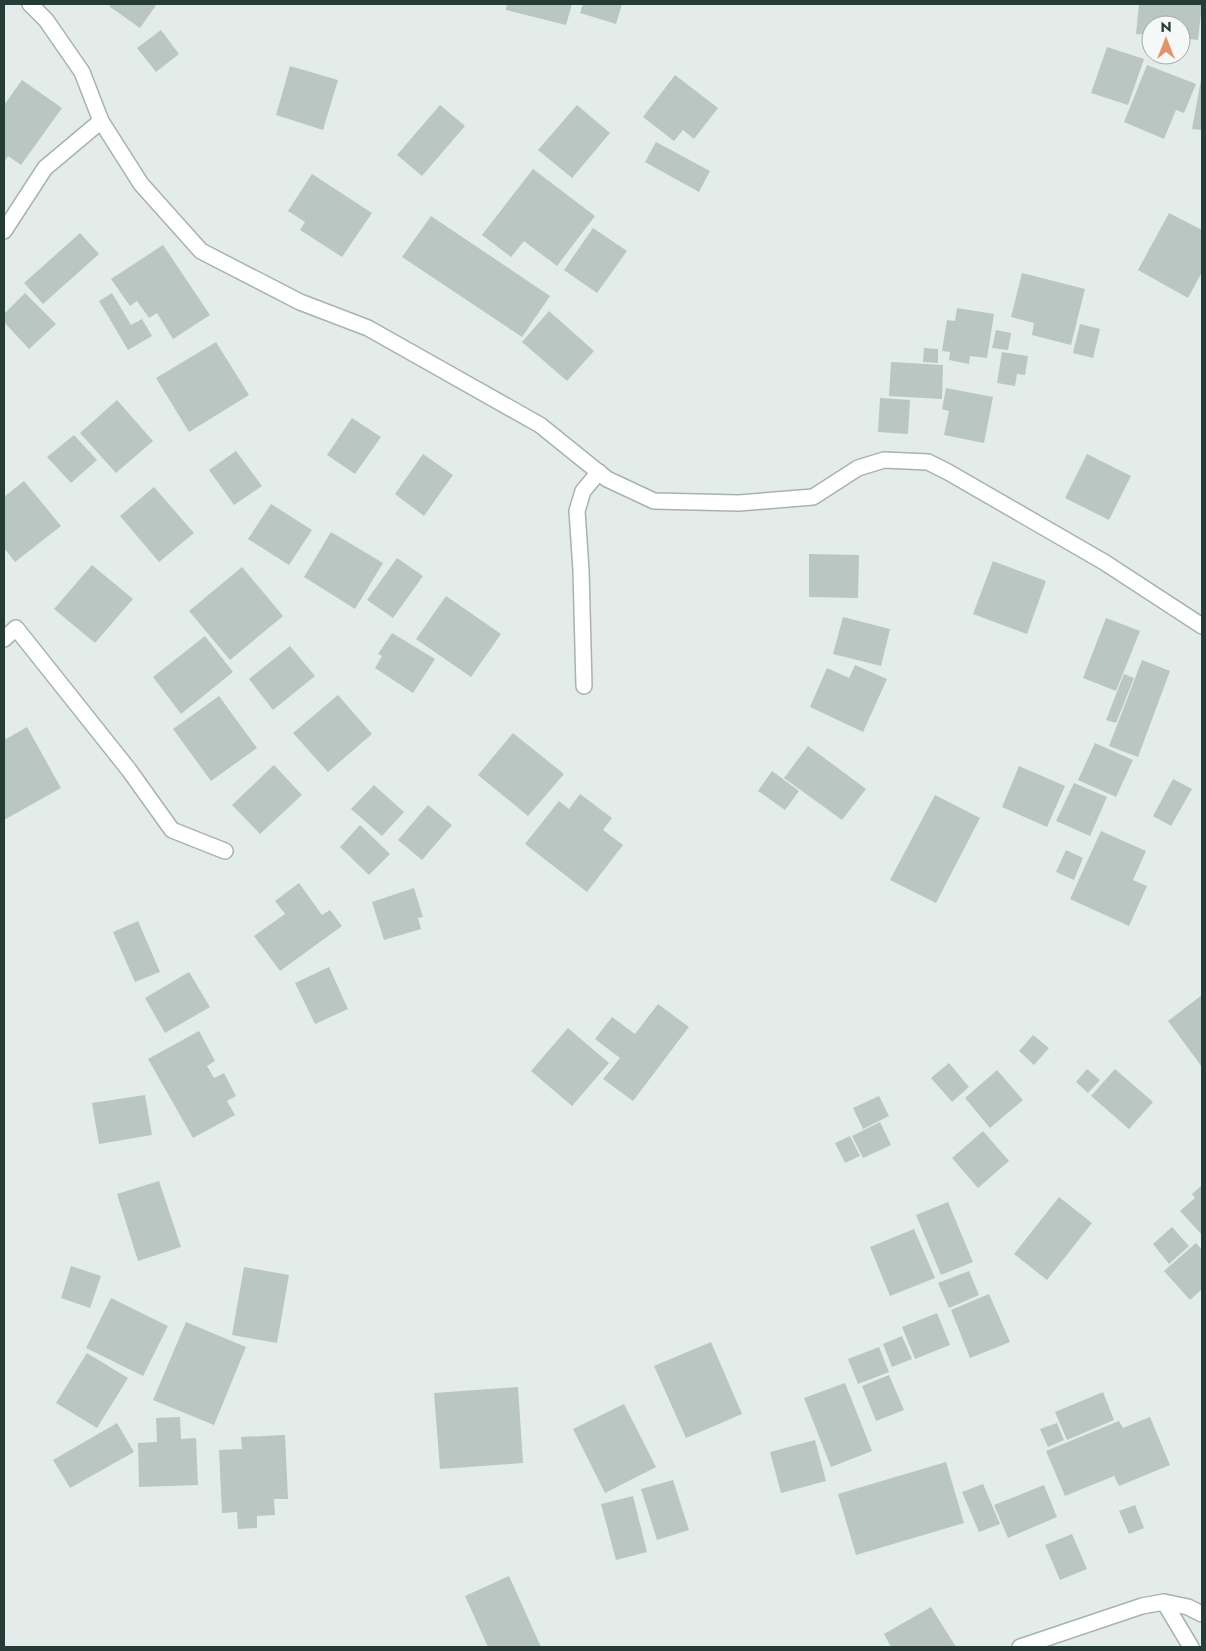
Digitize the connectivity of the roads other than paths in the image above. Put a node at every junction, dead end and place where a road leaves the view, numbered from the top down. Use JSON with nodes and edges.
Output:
{"nodes":[{"id":1,"x":30,"y":4,"type":"edge"},
{"id":2,"x":101,"y":121,"type":"junction"},
{"id":3,"x":4,"y":231,"type":"edge"},
{"id":4,"x":599,"y":472,"type":"junction"},
{"id":5,"x":1202,"y":626,"type":"edge"},
{"id":6,"x":4,"y":639,"type":"edge"},
{"id":7,"x":584,"y":686,"type":"dead end"},
{"id":8,"x":225,"y":851,"type":"dead end"},
{"id":9,"x":1164,"y":1602,"type":"junction"},
{"id":10,"x":1202,"y":1614,"type":"edge"},
{"id":11,"x":1020,"y":1647,"type":"edge"},
{"id":12,"x":1191,"y":1647,"type":"edge"}],
"edges":[{"from":1,"to":2,"type":"street"},
{"from":2,"to":3,"type":"street"},
{"from":2,"to":4,"type":"street"},
{"from":4,"to":5,"type":"street"},
{"from":4,"to":7,"type":"street"},
{"from":6,"to":8,"type":"street"},
{"from":9,"to":10,"type":"street"},
{"from":9,"to":11,"type":"street"},
{"from":9,"to":12,"type":"street"}]}
